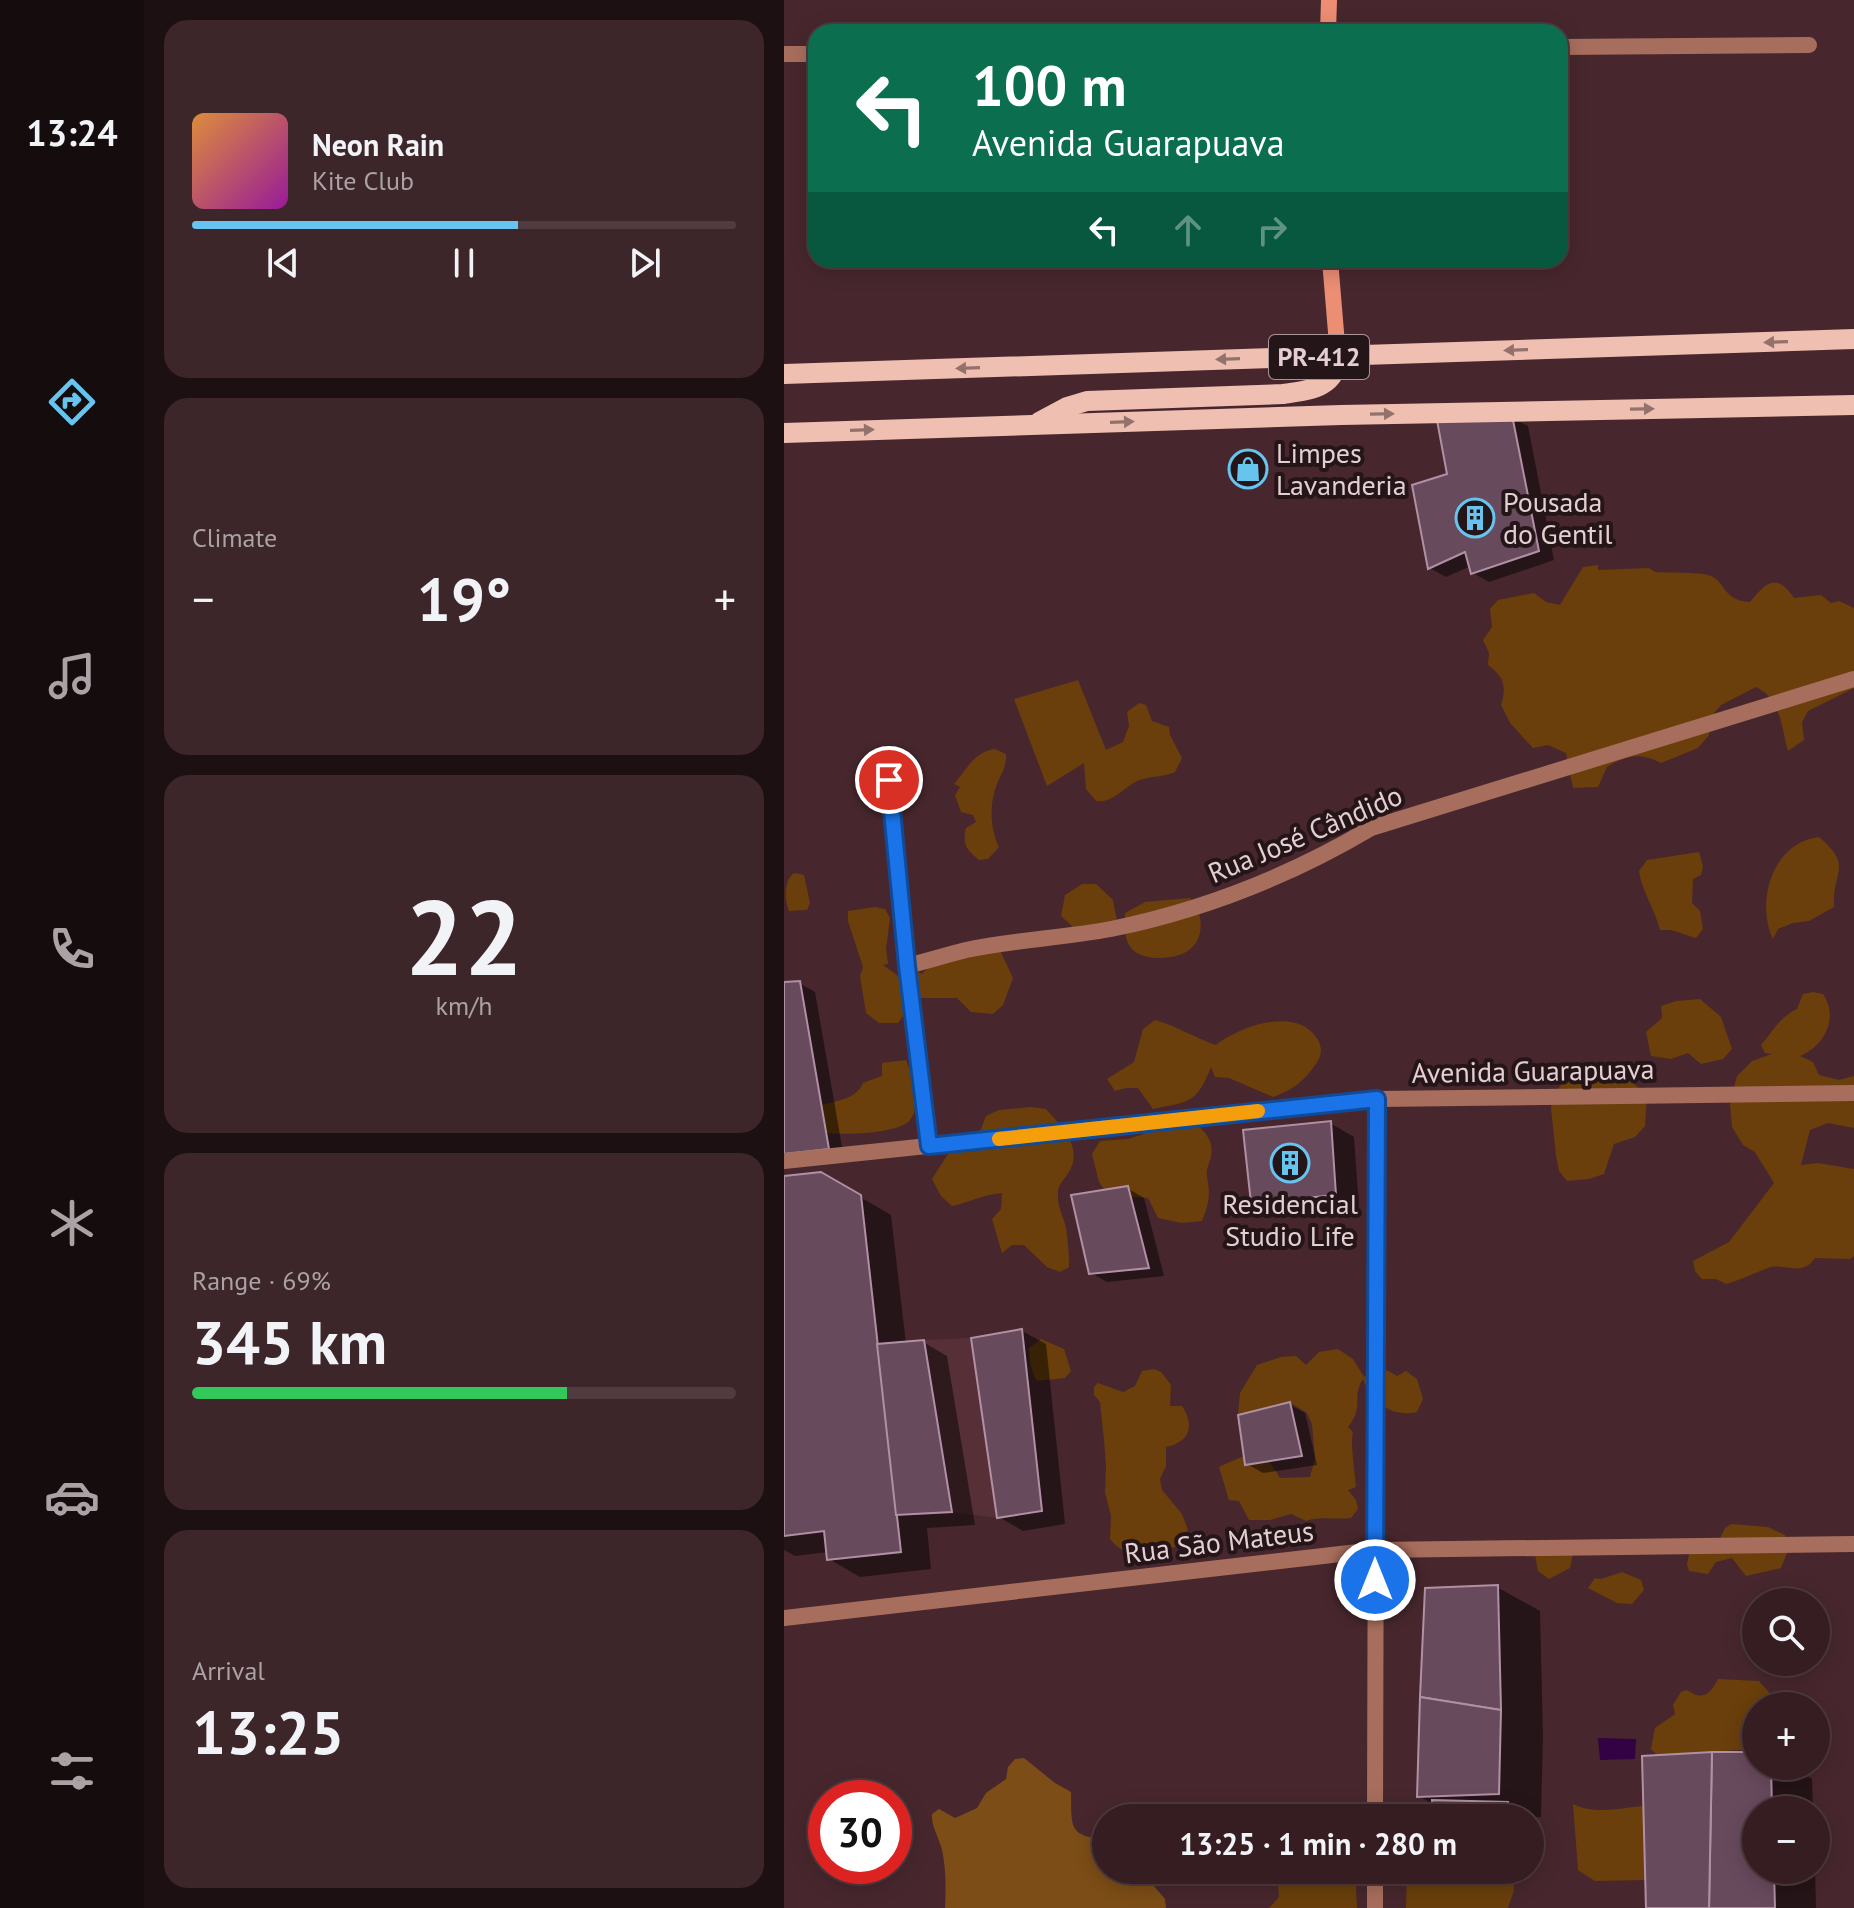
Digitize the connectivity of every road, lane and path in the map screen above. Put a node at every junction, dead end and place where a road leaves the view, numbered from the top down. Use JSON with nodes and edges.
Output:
{"nodes":[{"id":1,"x":1329,"y":0,"type":"edge"},
{"id":2,"x":1328,"y":24,"type":"edge"},
{"id":3,"x":1809,"y":45,"type":"dead end"},
{"id":4,"x":1568,"y":47,"type":"edge"},
{"id":5,"x":784,"y":54,"type":"edge"},
{"id":6,"x":808,"y":54,"type":"edge"},
{"id":7,"x":1331,"y":268,"type":"edge"},
{"id":8,"x":1854,"y":339,"type":"edge"},
{"id":9,"x":1338,"y":356,"type":"junction"},
{"id":10,"x":784,"y":374,"type":"edge"},
{"id":11,"x":1854,"y":405,"type":"edge"},
{"id":12,"x":1036,"y":424,"type":"junction"},
{"id":13,"x":784,"y":433,"type":"edge"},
{"id":14,"x":1854,"y":679,"type":"edge"},
{"id":15,"x":889,"y":780,"type":"dead end"},
{"id":16,"x":907,"y":966,"type":"junction"},
{"id":17,"x":1854,"y":1093,"type":"edge"},
{"id":18,"x":1377,"y":1099,"type":"junction"},
{"id":19,"x":929,"y":1146,"type":"junction"},
{"id":20,"x":784,"y":1161,"type":"edge"},
{"id":21,"x":1854,"y":1544,"type":"edge"},
{"id":22,"x":1375,"y":1550,"type":"junction"},
{"id":23,"x":784,"y":1618,"type":"edge"},
{"id":24,"x":1375,"y":1804,"type":"edge"},
{"id":25,"x":1375,"y":1884,"type":"edge"},
{"id":26,"x":1375,"y":1908,"type":"edge"}],
"edges":[{"from":1,"to":2,"type":"street"},
{"from":3,"to":4,"type":"street"},
{"from":5,"to":6,"type":"street"},
{"from":7,"to":9,"type":"street"},
{"from":8,"to":9,"type":"main road","number":"PR-412","one_way":true},
{"from":9,"to":10,"type":"main road","number":"PR-412","one_way":true},
{"from":9,"to":12,"type":"main road"},
{"from":12,"to":11,"type":"main road","number":"PR-412","one_way":true},
{"from":13,"to":12,"type":"main road","number":"PR-412","one_way":true},
{"from":14,"to":16,"type":"street","name":"Rua José Cândido"},
{"from":15,"to":16,"type":"street"},
{"from":16,"to":19,"type":"street"},
{"from":17,"to":18,"type":"street","name":"Avenida Guarapuava"},
{"from":18,"to":19,"type":"street","name":"Avenida Guarapuava"},
{"from":18,"to":22,"type":"street"},
{"from":19,"to":20,"type":"street","name":"Avenida Guarapuava"},
{"from":21,"to":22,"type":"street","name":"Rua São Mateus"},
{"from":22,"to":23,"type":"street","name":"Rua São Mateus"},
{"from":22,"to":24,"type":"street"},
{"from":25,"to":26,"type":"street"}]}
